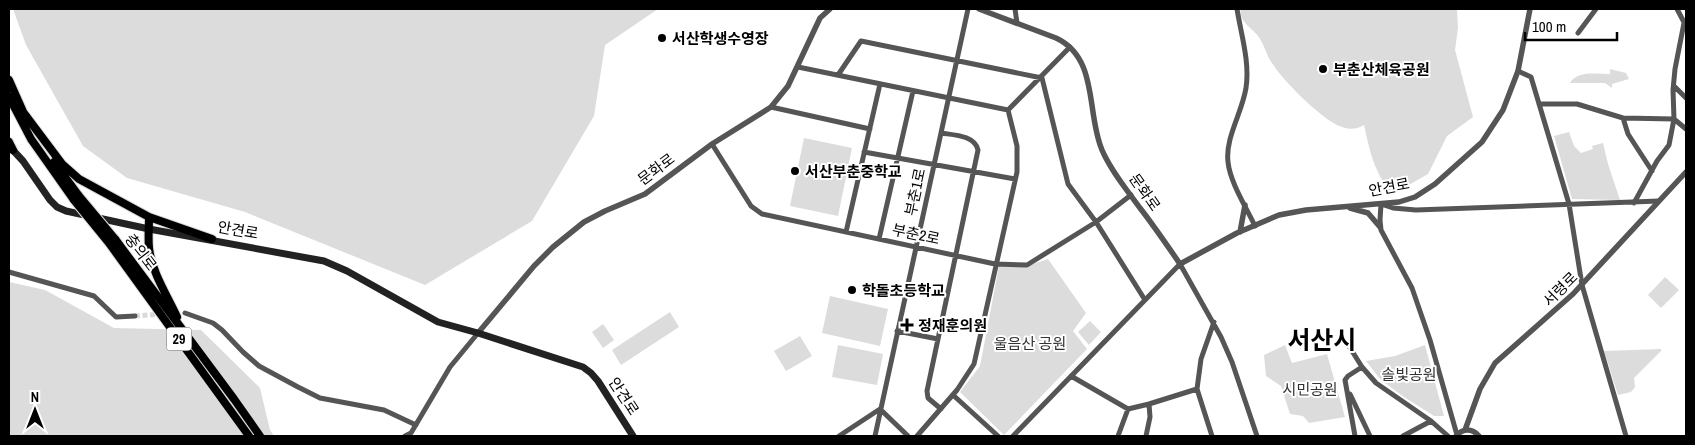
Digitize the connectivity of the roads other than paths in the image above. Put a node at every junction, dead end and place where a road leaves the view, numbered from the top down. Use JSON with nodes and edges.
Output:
{"nodes":[{"id":1,"x":830,"y":9,"type":"edge"},
{"id":2,"x":968,"y":9,"type":"edge"},
{"id":3,"x":979,"y":9,"type":"edge"},
{"id":4,"x":1014,"y":9,"type":"edge"},
{"id":5,"x":1237,"y":9,"type":"edge"},
{"id":6,"x":1530,"y":9,"type":"edge"},
{"id":7,"x":1596,"y":9,"type":"edge"},
{"id":8,"x":1677,"y":9,"type":"edge"},
{"id":9,"x":1017,"y":23,"type":"junction"},
{"id":10,"x":1685,"y":25,"type":"edge"},
{"id":11,"x":1578,"y":32,"type":"dead end"},
{"id":12,"x":1070,"y":47,"type":"junction"},
{"id":13,"x":957,"y":60,"type":"junction"},
{"id":14,"x":798,"y":67,"type":"junction"},
{"id":15,"x":1518,"y":71,"type":"junction"},
{"id":16,"x":838,"y":75,"type":"junction"},
{"id":17,"x":1042,"y":78,"type":"junction"},
{"id":18,"x":9,"y":80,"type":"edge"},
{"id":19,"x":880,"y":84,"type":"junction"},
{"id":20,"x":1674,"y":86,"type":"junction"},
{"id":21,"x":913,"y":91,"type":"junction"},
{"id":22,"x":9,"y":97,"type":"edge"},
{"id":23,"x":948,"y":98,"type":"junction"},
{"id":24,"x":1686,"y":98,"type":"edge"},
{"id":25,"x":1539,"y":104,"type":"junction"},
{"id":26,"x":771,"y":107,"type":"junction"},
{"id":27,"x":1008,"y":110,"type":"junction"},
{"id":28,"x":23,"y":112,"type":"junction"},
{"id":29,"x":1623,"y":118,"type":"junction"},
{"id":30,"x":1674,"y":119,"type":"junction"},
{"id":31,"x":870,"y":129,"type":"junction"},
{"id":32,"x":1686,"y":129,"type":"edge"},
{"id":33,"x":941,"y":133,"type":"junction"},
{"id":34,"x":712,"y":144,"type":"junction"},
{"id":35,"x":10,"y":146,"type":"edge"},
{"id":36,"x":864,"y":152,"type":"junction"},
{"id":37,"x":897,"y":158,"type":"junction"},
{"id":38,"x":934,"y":165,"type":"junction"},
{"id":39,"x":1652,"y":171,"type":"junction"},
{"id":40,"x":974,"y":172,"type":"junction"},
{"id":41,"x":1686,"y":172,"type":"edge"},
{"id":42,"x":1015,"y":179,"type":"junction"},
{"id":43,"x":1131,"y":195,"type":"junction"},
{"id":44,"x":76,"y":198,"type":"junction"},
{"id":45,"x":1659,"y":201,"type":"junction"},
{"id":46,"x":1634,"y":203,"type":"junction"},
{"id":47,"x":1381,"y":204,"type":"junction"},
{"id":48,"x":1569,"y":204,"type":"junction"},
{"id":49,"x":1245,"y":205,"type":"junction"},
{"id":50,"x":1349,"y":206,"type":"junction"},
{"id":51,"x":149,"y":217,"type":"junction"},
{"id":52,"x":1096,"y":222,"type":"junction"},
{"id":53,"x":1255,"y":226,"type":"junction"},
{"id":54,"x":1380,"y":227,"type":"junction"},
{"id":55,"x":149,"y":229,"type":"junction"},
{"id":56,"x":846,"y":232,"type":"junction"},
{"id":57,"x":1240,"y":232,"type":"junction"},
{"id":58,"x":212,"y":239,"type":"junction"},
{"id":59,"x":878,"y":239,"type":"junction"},
{"id":60,"x":112,"y":241,"type":"junction"},
{"id":61,"x":916,"y":247,"type":"junction"},
{"id":62,"x":956,"y":256,"type":"junction"},
{"id":63,"x":995,"y":264,"type":"junction"},
{"id":64,"x":1180,"y":264,"type":"junction"},
{"id":65,"x":9,"y":272,"type":"edge"},
{"id":66,"x":1582,"y":284,"type":"junction"},
{"id":67,"x":1145,"y":300,"type":"junction"},
{"id":68,"x":185,"y":313,"type":"dead end"},
{"id":69,"x":135,"y":316,"type":"tunnel mouth"},
{"id":70,"x":1214,"y":322,"type":"junction"},
{"id":71,"x":897,"y":331,"type":"junction"},
{"id":72,"x":478,"y":333,"type":"junction"},
{"id":73,"x":185,"y":334,"type":"junction"},
{"id":74,"x":938,"y":338,"type":"junction"},
{"id":75,"x":1347,"y":343,"type":"dead end"},
{"id":76,"x":1362,"y":367,"type":"junction"},
{"id":77,"x":1072,"y":376,"type":"junction"},
{"id":78,"x":1346,"y":386,"type":"junction"},
{"id":79,"x":1197,"y":389,"type":"junction"},
{"id":80,"x":953,"y":395,"type":"junction"},
{"id":81,"x":1149,"y":404,"type":"junction"},
{"id":82,"x":941,"y":409,"type":"junction"},
{"id":83,"x":1128,"y":409,"type":"junction"},
{"id":84,"x":880,"y":410,"type":"junction"},
{"id":85,"x":1431,"y":421,"type":"junction"},
{"id":86,"x":416,"y":425,"type":"junction"},
{"id":87,"x":1466,"y":430,"type":"junction"},
{"id":88,"x":414,"y":435,"type":"edge"},
{"id":89,"x":249,"y":436,"type":"edge"},
{"id":90,"x":260,"y":436,"type":"edge"},
{"id":91,"x":405,"y":436,"type":"edge"},
{"id":92,"x":633,"y":436,"type":"edge"},
{"id":93,"x":839,"y":436,"type":"edge"},
{"id":94,"x":874,"y":436,"type":"edge"},
{"id":95,"x":908,"y":436,"type":"edge"},
{"id":96,"x":917,"y":436,"type":"edge"},
{"id":97,"x":998,"y":436,"type":"edge"},
{"id":98,"x":1013,"y":436,"type":"edge"},
{"id":99,"x":1118,"y":436,"type":"edge"},
{"id":100,"x":1146,"y":436,"type":"edge"},
{"id":101,"x":1212,"y":436,"type":"edge"},
{"id":102,"x":1257,"y":436,"type":"edge"},
{"id":103,"x":1356,"y":436,"type":"edge"},
{"id":104,"x":1370,"y":436,"type":"edge"},
{"id":105,"x":1403,"y":436,"type":"edge"},
{"id":106,"x":1448,"y":436,"type":"edge"},
{"id":107,"x":1456,"y":436,"type":"edge"},
{"id":108,"x":1479,"y":436,"type":"edge"},
{"id":109,"x":1626,"y":436,"type":"edge"}],
"edges":[{"from":1,"to":14,"type":"street","name":"문화로"},
{"from":2,"to":13,"type":"street","name":"부춘1로"},
{"from":3,"to":9,"type":"street","name":"문화로"},
{"from":4,"to":9,"type":"street"},
{"from":5,"to":49,"type":"street"},
{"from":6,"to":15,"type":"street","name":"안견로"},
{"from":7,"to":11,"type":"street"},
{"from":8,"to":10,"type":"street"},
{"from":9,"to":12,"type":"street","name":"문화로"},
{"from":10,"to":20,"type":"street"},
{"from":12,"to":17,"type":"street"},
{"from":12,"to":43,"type":"street","name":"문화로"},
{"from":13,"to":16,"type":"street"},
{"from":13,"to":17,"type":"street"},
{"from":13,"to":23,"type":"street","name":"부춘1로"},
{"from":14,"to":16,"type":"street"},
{"from":14,"to":26,"type":"street","name":"문화로"},
{"from":15,"to":25,"type":"street"},
{"from":15,"to":47,"type":"street","name":"안견로"},
{"from":16,"to":19,"type":"street"},
{"from":17,"to":27,"type":"street"},
{"from":17,"to":52,"type":"street"},
{"from":18,"to":28,"type":"highway","name":"충의로","number":"29"},
{"from":19,"to":21,"type":"street"},
{"from":19,"to":31,"type":"street"},
{"from":20,"to":24,"type":"street"},
{"from":20,"to":30,"type":"street"},
{"from":21,"to":23,"type":"street"},
{"from":21,"to":37,"type":"street"},
{"from":22,"to":44,"type":"highway","name":"충의로","number":"29"},
{"from":23,"to":27,"type":"street"},
{"from":23,"to":33,"type":"street","name":"부춘1로"},
{"from":25,"to":29,"type":"street"},
{"from":25,"to":48,"type":"street"},
{"from":26,"to":31,"type":"street"},
{"from":26,"to":34,"type":"street","name":"문화로"},
{"from":27,"to":42,"type":"street"},
{"from":28,"to":44,"type":"highway","name":"충의로","number":"29"},
{"from":28,"to":51,"type":"highway"},
{"from":29,"to":30,"type":"street"},
{"from":29,"to":39,"type":"street"},
{"from":30,"to":32,"type":"street"},
{"from":30,"to":39,"type":"street"},
{"from":31,"to":36,"type":"street"},
{"from":33,"to":38,"type":"street","name":"부춘1로"},
{"from":33,"to":40,"type":"street"},
{"from":34,"to":56,"type":"street","name":"부춘2로"},
{"from":34,"to":72,"type":"street","name":"문화로"},
{"from":35,"to":55,"type":"main road","name":"안견로"},
{"from":36,"to":37,"type":"street"},
{"from":36,"to":56,"type":"street"},
{"from":37,"to":38,"type":"street"},
{"from":37,"to":59,"type":"street"},
{"from":38,"to":40,"type":"street"},
{"from":38,"to":61,"type":"street","name":"부춘1로"},
{"from":39,"to":46,"type":"street"},
{"from":40,"to":42,"type":"street"},
{"from":40,"to":62,"type":"street"},
{"from":41,"to":45,"type":"street","name":"서령로"},
{"from":42,"to":63,"type":"street"},
{"from":43,"to":52,"type":"street","name":"부춘2로"},
{"from":43,"to":64,"type":"street","name":"문화로"},
{"from":44,"to":60,"type":"highway","name":"충의로","number":"29","bridge":true},
{"from":45,"to":46,"type":"street"},
{"from":45,"to":66,"type":"street","name":"서령로"},
{"from":46,"to":48,"type":"street"},
{"from":47,"to":48,"type":"street"},
{"from":47,"to":50,"type":"street","name":"안견로"},
{"from":47,"to":54,"type":"street"},
{"from":48,"to":66,"type":"street"},
{"from":49,"to":53,"type":"street"},
{"from":49,"to":57,"type":"street"},
{"from":50,"to":53,"type":"street","name":"안견로"},
{"from":50,"to":54,"type":"street"},
{"from":51,"to":55,"type":"highway"},
{"from":51,"to":58,"type":"highway"},
{"from":52,"to":63,"type":"street","name":"부춘2로"},
{"from":52,"to":67,"type":"street"},
{"from":53,"to":57,"type":"street","name":"안견로"},
{"from":54,"to":107,"type":"street"},
{"from":55,"to":58,"type":"main road","name":"안견로"},
{"from":55,"to":73,"type":"highway"},
{"from":56,"to":59,"type":"street","name":"부춘2로"},
{"from":57,"to":64,"type":"street","name":"안견로"},
{"from":58,"to":72,"type":"main road","name":"안견로"},
{"from":59,"to":61,"type":"street","name":"부춘2로"},
{"from":60,"to":73,"type":"highway","name":"충의로","number":"29"},
{"from":60,"to":89,"type":"highway","name":"충의로","number":"29"},
{"from":61,"to":62,"type":"street","name":"부춘2로"},
{"from":61,"to":71,"type":"street","name":"부춘1로"},
{"from":62,"to":63,"type":"street","name":"부춘2로"},
{"from":62,"to":74,"type":"street"},
{"from":63,"to":80,"type":"street"},
{"from":64,"to":67,"type":"street"},
{"from":64,"to":70,"type":"street","name":"문화로"},
{"from":65,"to":69,"type":"street"},
{"from":66,"to":87,"type":"street","name":"서령로"},
{"from":66,"to":109,"type":"street"},
{"from":67,"to":77,"type":"street"},
{"from":68,"to":86,"type":"street"},
{"from":70,"to":79,"type":"street"},
{"from":70,"to":102,"type":"street","name":"문화로"},
{"from":71,"to":74,"type":"street"},
{"from":71,"to":84,"type":"street","name":"부춘1로"},
{"from":72,"to":86,"type":"street"},
{"from":72,"to":92,"type":"main road","name":"안견로"},
{"from":73,"to":90,"type":"highway","name":"충의로","number":"29"},
{"from":74,"to":82,"type":"street"},
{"from":75,"to":76,"type":"street"},
{"from":76,"to":78,"type":"street"},
{"from":76,"to":85,"type":"street"},
{"from":77,"to":83,"type":"street"},
{"from":77,"to":98,"type":"street"},
{"from":78,"to":103,"type":"street"},
{"from":78,"to":104,"type":"street"},
{"from":79,"to":81,"type":"street"},
{"from":79,"to":101,"type":"street"},
{"from":80,"to":82,"type":"street"},
{"from":80,"to":97,"type":"street"},
{"from":81,"to":83,"type":"street"},
{"from":81,"to":100,"type":"street"},
{"from":82,"to":96,"type":"street"},
{"from":83,"to":99,"type":"street"},
{"from":84,"to":93,"type":"street"},
{"from":84,"to":94,"type":"street","name":"부춘1로"},
{"from":84,"to":95,"type":"street"},
{"from":85,"to":105,"type":"street"},
{"from":85,"to":106,"type":"street"},
{"from":86,"to":88,"type":"street"},
{"from":87,"to":107,"type":"street"},
{"from":87,"to":108,"type":"street"},
{"from":88,"to":91,"type":"street"}]}
